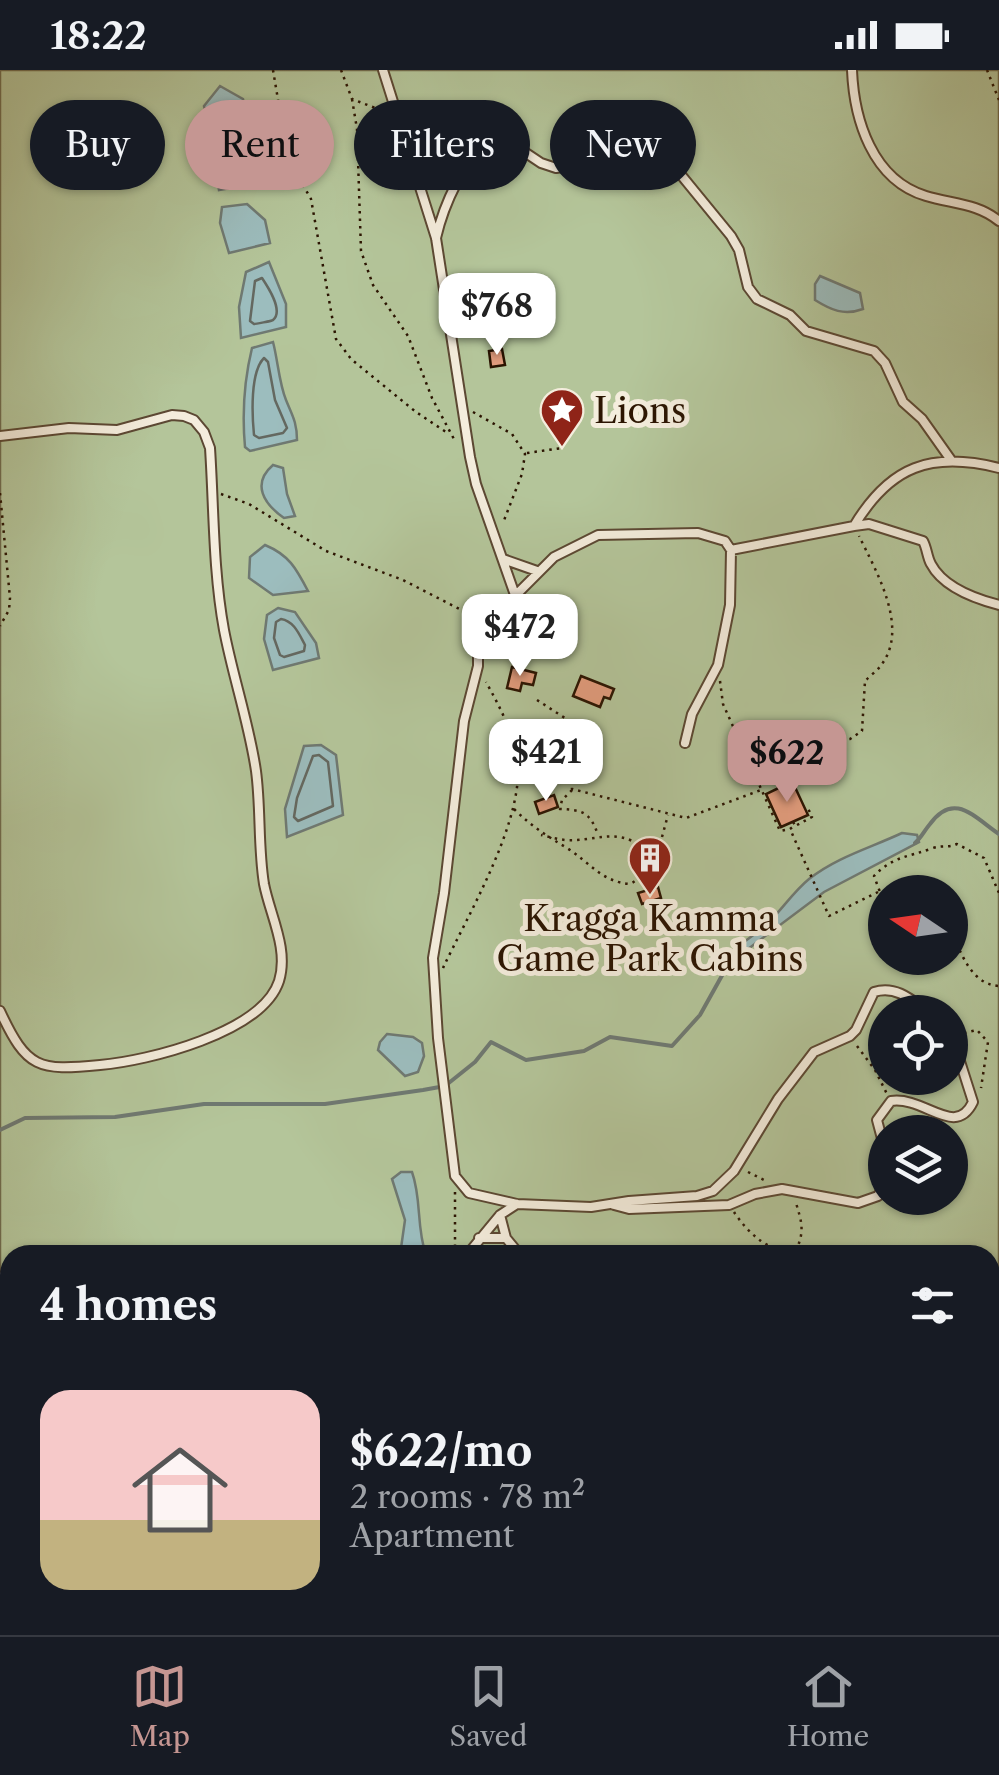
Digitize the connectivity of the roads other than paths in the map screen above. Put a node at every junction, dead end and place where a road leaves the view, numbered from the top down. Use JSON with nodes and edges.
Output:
{"nodes":[{"id":1,"x":383,"y":70,"type":"edge"},
{"id":2,"x":852,"y":70,"type":"edge"},
{"id":3,"x":999,"y":220,"type":"edge"},
{"id":4,"x":436,"y":238,"type":"junction"},
{"id":5,"x":0,"y":436,"type":"edge"},
{"id":6,"x":952,"y":460,"type":"junction"},
{"id":7,"x":999,"y":468,"type":"edge"},
{"id":8,"x":854,"y":526,"type":"junction"},
{"id":9,"x":731,"y":550,"type":"junction"},
{"id":10,"x":502,"y":559,"type":"junction"},
{"id":11,"x":537,"y":571,"type":"junction"},
{"id":12,"x":515,"y":595,"type":"junction"},
{"id":13,"x":999,"y":605,"type":"edge"},
{"id":14,"x":685,"y":743,"type":"dead end"},
{"id":15,"x":874,"y":995,"type":"edge"},
{"id":16,"x":903,"y":995,"type":"edge"},
{"id":17,"x":868,"y":1002,"type":"edge"},
{"id":18,"x":0,"y":1011,"type":"edge"},
{"id":19,"x":968,"y":1086,"type":"edge"},
{"id":20,"x":881,"y":1115,"type":"edge"},
{"id":21,"x":940,"y":1115,"type":"edge"},
{"id":22,"x":959,"y":1115,"type":"edge"},
{"id":23,"x":713,"y":1191,"type":"junction"},
{"id":24,"x":868,"y":1199,"type":"edge"},
{"id":25,"x":517,"y":1204,"type":"junction"},
{"id":26,"x":715,"y":1204,"type":"junction"},
{"id":27,"x":614,"y":1205,"type":"junction"},
{"id":28,"x":500,"y":1215,"type":"junction"},
{"id":29,"x":479,"y":1238,"type":"junction"},
{"id":30,"x":506,"y":1238,"type":"junction"},
{"id":31,"x":474,"y":1245,"type":"edge"},
{"id":32,"x":512,"y":1245,"type":"edge"}],
"edges":[{"from":1,"to":4,"type":"lane"},
{"from":2,"to":3,"type":"lane"},
{"from":4,"to":6,"type":"lane"},
{"from":4,"to":10,"type":"lane"},
{"from":5,"to":18,"type":"lane"},
{"from":6,"to":7,"type":"lane"},
{"from":6,"to":8,"type":"lane"},
{"from":8,"to":9,"type":"lane"},
{"from":8,"to":13,"type":"lane"},
{"from":9,"to":11,"type":"lane"},
{"from":9,"to":14,"type":"lane"},
{"from":10,"to":11,"type":"lane"},
{"from":10,"to":12,"type":"lane"},
{"from":11,"to":12,"type":"lane"},
{"from":12,"to":25,"type":"lane"},
{"from":15,"to":16,"type":"lane"},
{"from":17,"to":23,"type":"lane"},
{"from":19,"to":22,"type":"lane"},
{"from":20,"to":21,"type":"lane"},
{"from":23,"to":26,"type":"lane"},
{"from":23,"to":27,"type":"lane"},
{"from":24,"to":26,"type":"lane"},
{"from":25,"to":27,"type":"lane"},
{"from":25,"to":28,"type":"lane"},
{"from":26,"to":27,"type":"lane"},
{"from":28,"to":29,"type":"lane"},
{"from":28,"to":30,"type":"lane"},
{"from":29,"to":30,"type":"lane"},
{"from":29,"to":31,"type":"lane"},
{"from":30,"to":32,"type":"lane"}]}
